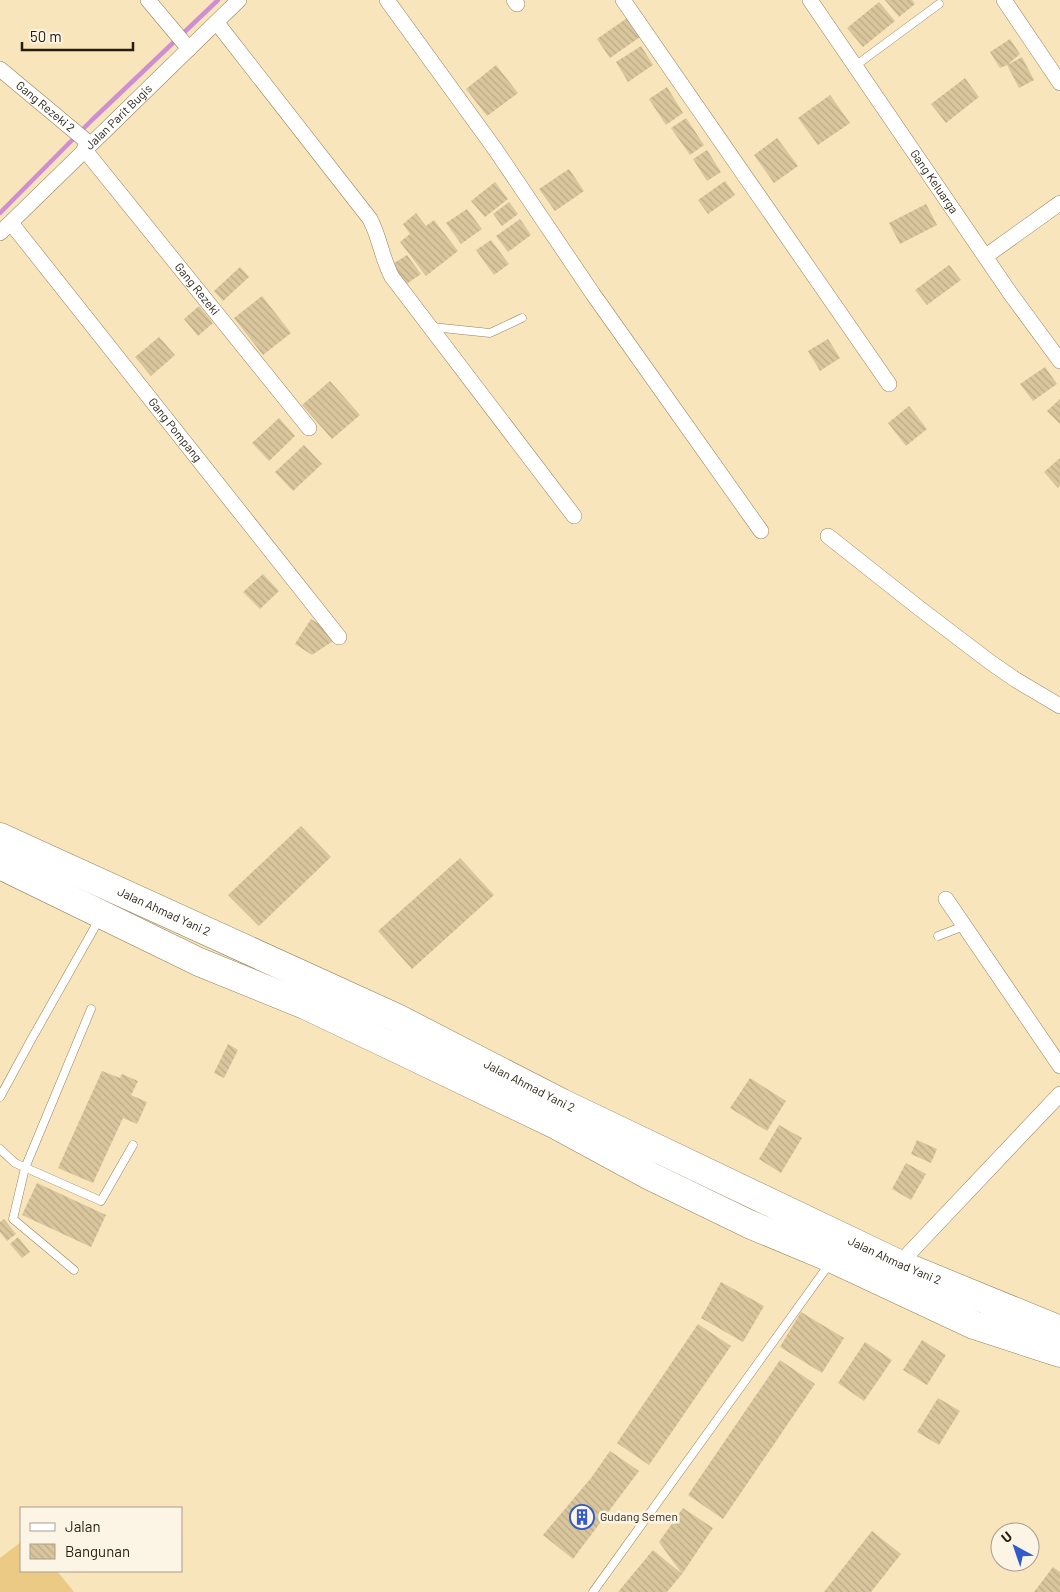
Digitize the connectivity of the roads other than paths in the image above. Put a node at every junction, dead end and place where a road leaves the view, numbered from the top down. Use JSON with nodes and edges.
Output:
{"nodes":[{"id":1,"x":148,"y":0,"type":"edge"},
{"id":2,"x":239,"y":0,"type":"edge"},
{"id":3,"x":387,"y":0,"type":"edge"},
{"id":4,"x":623,"y":0,"type":"edge"},
{"id":5,"x":810,"y":0,"type":"edge"},
{"id":6,"x":1004,"y":0,"type":"edge"},
{"id":7,"x":939,"y":4,"type":"dead end"},
{"id":8,"x":217,"y":23,"type":"junction"},
{"id":9,"x":189,"y":49,"type":"junction"},
{"id":10,"x":855,"y":66,"type":"junction"},
{"id":11,"x":0,"y":69,"type":"edge"},
{"id":12,"x":1060,"y":83,"type":"edge"},
{"id":13,"x":87,"y":146,"type":"junction"},
{"id":14,"x":1060,"y":203,"type":"edge"},
{"id":15,"x":5,"y":228,"type":"edge"},
{"id":16,"x":986,"y":256,"type":"junction"},
{"id":17,"x":522,"y":318,"type":"dead end"},
{"id":18,"x":430,"y":327,"type":"junction"},
{"id":19,"x":1060,"y":361,"type":"edge"},
{"id":20,"x":889,"y":384,"type":"dead end"},
{"id":21,"x":309,"y":428,"type":"dead end"},
{"id":22,"x":574,"y":516,"type":"dead end"},
{"id":23,"x":761,"y":531,"type":"dead end"},
{"id":24,"x":828,"y":536,"type":"dead end"},
{"id":25,"x":340,"y":637,"type":"dead end"},
{"id":26,"x":1060,"y":706,"type":"edge"},
{"id":27,"x":0,"y":837,"type":"edge"},
{"id":28,"x":0,"y":865,"type":"edge"},
{"id":29,"x":946,"y":899,"type":"dead end"},
{"id":30,"x":102,"y":914,"type":"junction"},
{"id":31,"x":964,"y":926,"type":"junction"},
{"id":32,"x":938,"y":936,"type":"dead end"},
{"id":33,"x":91,"y":1009,"type":"dead end"},
{"id":34,"x":1060,"y":1066,"type":"edge"},
{"id":35,"x":1060,"y":1094,"type":"edge"},
{"id":36,"x":0,"y":1098,"type":"edge"},
{"id":37,"x":133,"y":1145,"type":"dead end"},
{"id":38,"x":0,"y":1149,"type":"edge"},
{"id":39,"x":25,"y":1168,"type":"junction"},
{"id":40,"x":833,"y":1259,"type":"junction"},
{"id":41,"x":899,"y":1264,"type":"junction"},
{"id":42,"x":74,"y":1270,"type":"dead end"},
{"id":43,"x":1060,"y":1330,"type":"edge"},
{"id":44,"x":1060,"y":1353,"type":"edge"},
{"id":45,"x":594,"y":1592,"type":"edge"}],
"edges":[{"from":1,"to":9,"type":"street"},
{"from":2,"to":8,"type":"street","name":"Jalan Parit Bugis"},
{"from":3,"to":23,"type":"street"},
{"from":4,"to":20,"type":"street"},
{"from":5,"to":10,"type":"street","name":"Gang Keluarga"},
{"from":6,"to":12,"type":"street"},
{"from":7,"to":10,"type":"lane"},
{"from":8,"to":9,"type":"street","name":"Jalan Parit Bugis"},
{"from":8,"to":18,"type":"street"},
{"from":9,"to":13,"type":"street","name":"Jalan Parit Bugis"},
{"from":10,"to":16,"type":"street","name":"Gang Keluarga"},
{"from":11,"to":13,"type":"street","name":"Gang Rezeki 2"},
{"from":13,"to":15,"type":"street","name":"Jalan Parit Bugis"},
{"from":13,"to":21,"type":"street","name":"Gang Rezeki"},
{"from":14,"to":16,"type":"street"},
{"from":15,"to":25,"type":"street","name":"Gang Pompang"},
{"from":16,"to":19,"type":"street","name":"Gang Keluarga"},
{"from":17,"to":18,"type":"lane"},
{"from":18,"to":22,"type":"street"},
{"from":24,"to":26,"type":"street"},
{"from":27,"to":41,"type":"highway","name":"Jalan Ahmad Yani 2"},
{"from":28,"to":30,"type":"highway","name":"Jalan Ahmad Yani 2"},
{"from":29,"to":31,"type":"street"},
{"from":30,"to":36,"type":"lane"},
{"from":30,"to":40,"type":"highway","name":"Jalan Ahmad Yani 2"},
{"from":31,"to":32,"type":"lane"},
{"from":31,"to":34,"type":"street"},
{"from":33,"to":39,"type":"lane"},
{"from":35,"to":41,"type":"street"},
{"from":37,"to":39,"type":"lane"},
{"from":38,"to":39,"type":"lane"},
{"from":39,"to":42,"type":"lane"},
{"from":40,"to":44,"type":"highway","name":"Jalan Ahmad Yani 2"},
{"from":40,"to":45,"type":"lane"},
{"from":41,"to":43,"type":"highway","name":"Jalan Ahmad Yani 2"}]}
